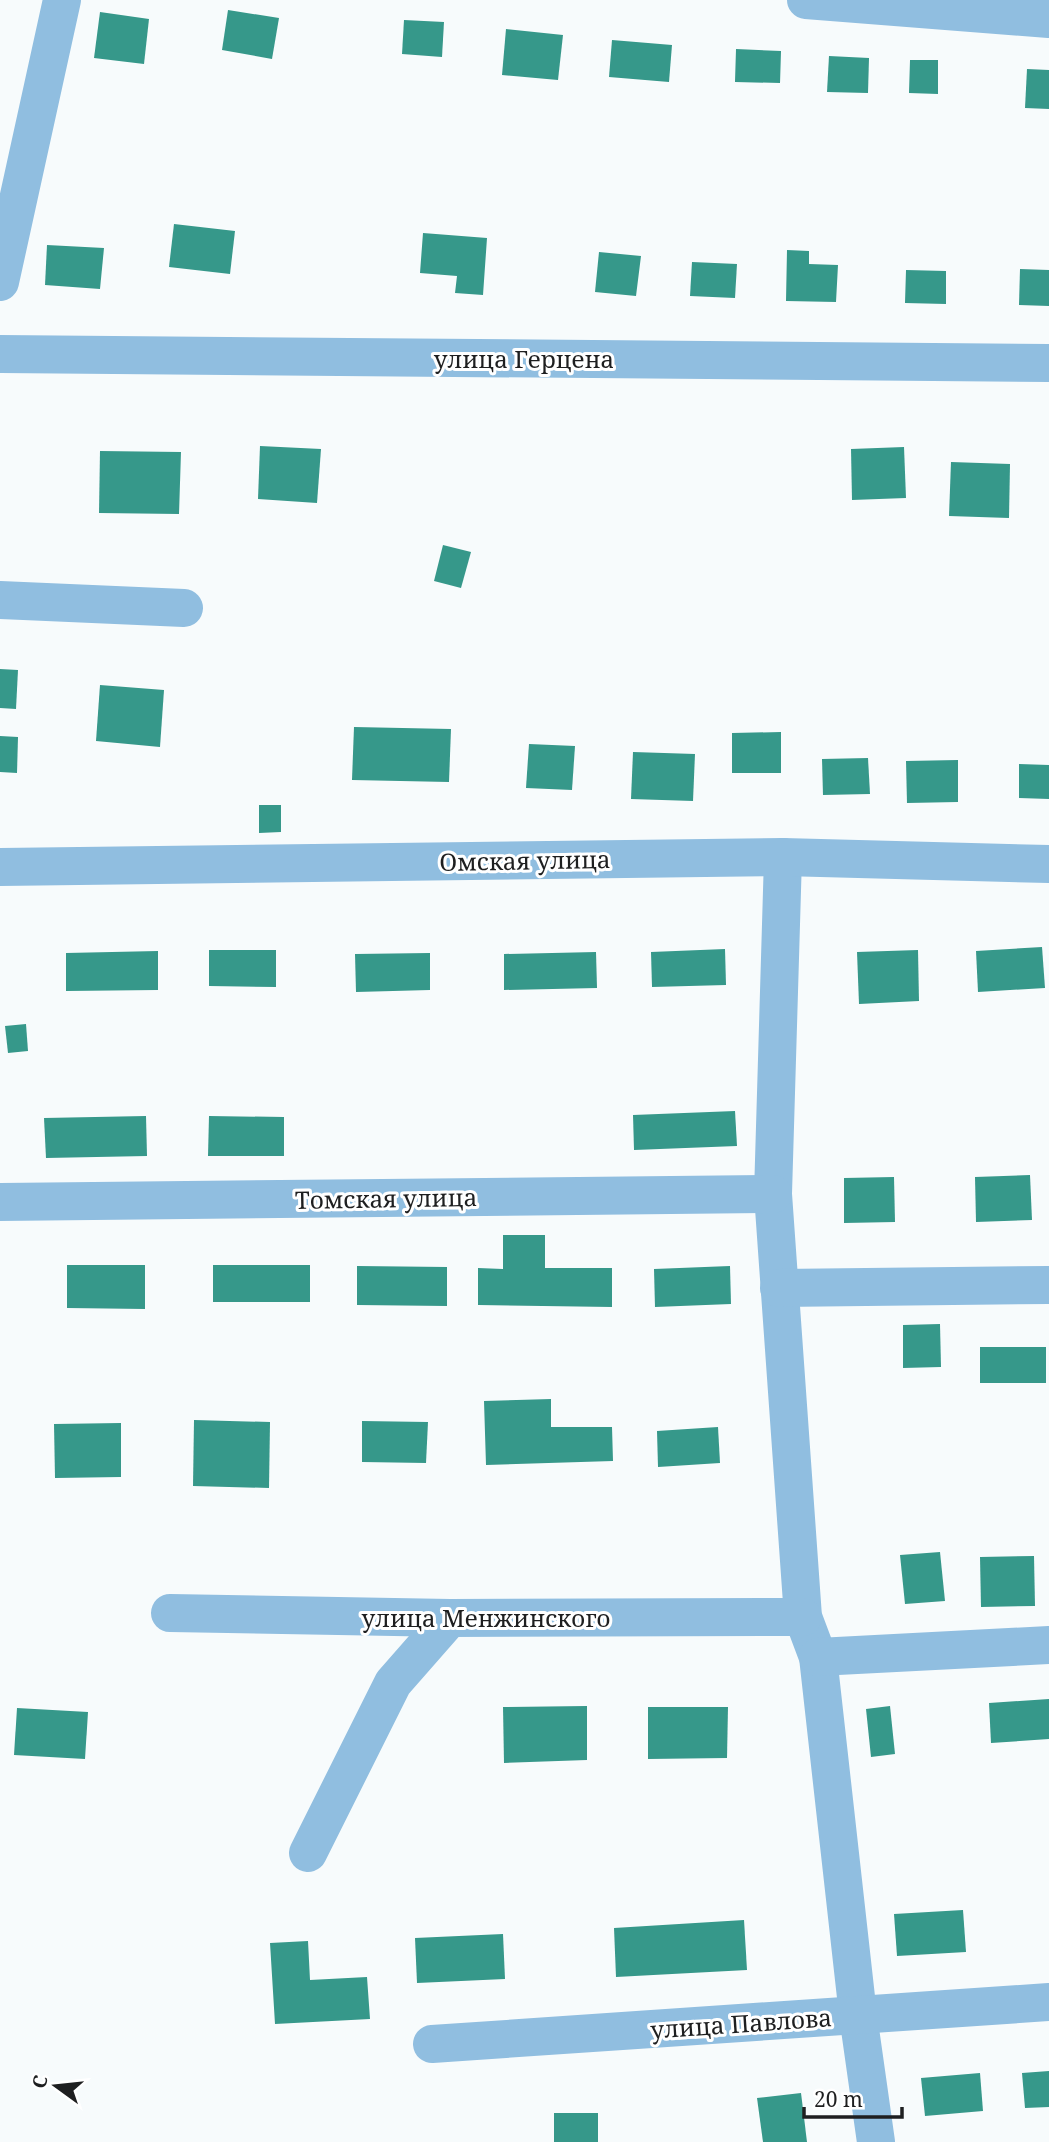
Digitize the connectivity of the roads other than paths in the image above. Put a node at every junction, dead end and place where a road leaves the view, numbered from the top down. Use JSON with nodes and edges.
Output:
{"nodes":[{"id":1,"x":62,"y":0,"type":"edge"},
{"id":2,"x":806,"y":0,"type":"edge"},
{"id":3,"x":1049,"y":19,"type":"edge"},
{"id":4,"x":0,"y":282,"type":"edge"},
{"id":5,"x":0,"y":354,"type":"edge"},
{"id":6,"x":1049,"y":363,"type":"edge"},
{"id":7,"x":0,"y":600,"type":"edge"},
{"id":8,"x":184,"y":608,"type":"dead end"},
{"id":9,"x":783,"y":857,"type":"junction"},
{"id":10,"x":1049,"y":864,"type":"edge"},
{"id":11,"x":0,"y":867,"type":"edge"},
{"id":12,"x":773,"y":1194,"type":"junction"},
{"id":13,"x":0,"y":1202,"type":"edge"},
{"id":14,"x":1049,"y":1285,"type":"edge"},
{"id":15,"x":779,"y":1288,"type":"junction"},
{"id":16,"x":170,"y":1612,"type":"dead end"},
{"id":17,"x":803,"y":1617,"type":"junction"},
{"id":18,"x":450,"y":1618,"type":"junction"},
{"id":19,"x":1049,"y":1645,"type":"edge"},
{"id":20,"x":818,"y":1657,"type":"junction"},
{"id":21,"x":308,"y":1853,"type":"dead end"},
{"id":22,"x":1049,"y":2003,"type":"edge"},
{"id":23,"x":858,"y":2015,"type":"junction"},
{"id":24,"x":432,"y":2044,"type":"dead end"},
{"id":25,"x":876,"y":2142,"type":"edge"}],
"edges":[{"from":1,"to":4,"type":"street"},
{"from":2,"to":3,"type":"street"},
{"from":5,"to":6,"type":"street","name":"улица Герцена"},
{"from":7,"to":8,"type":"street"},
{"from":9,"to":10,"type":"street","name":"Омская улица"},
{"from":9,"to":11,"type":"street","name":"Омская улица"},
{"from":9,"to":12,"type":"street"},
{"from":12,"to":13,"type":"street","name":"Томская улица"},
{"from":12,"to":15,"type":"street"},
{"from":14,"to":15,"type":"street"},
{"from":15,"to":17,"type":"street"},
{"from":16,"to":18,"type":"street","name":"улица Менжинского"},
{"from":17,"to":18,"type":"street","name":"улица Менжинского"},
{"from":17,"to":20,"type":"street"},
{"from":18,"to":21,"type":"street"},
{"from":19,"to":20,"type":"street"},
{"from":20,"to":23,"type":"street"},
{"from":22,"to":23,"type":"street","name":"улица Павлова"},
{"from":23,"to":24,"type":"street","name":"улица Павлова"},
{"from":23,"to":25,"type":"street"}]}
